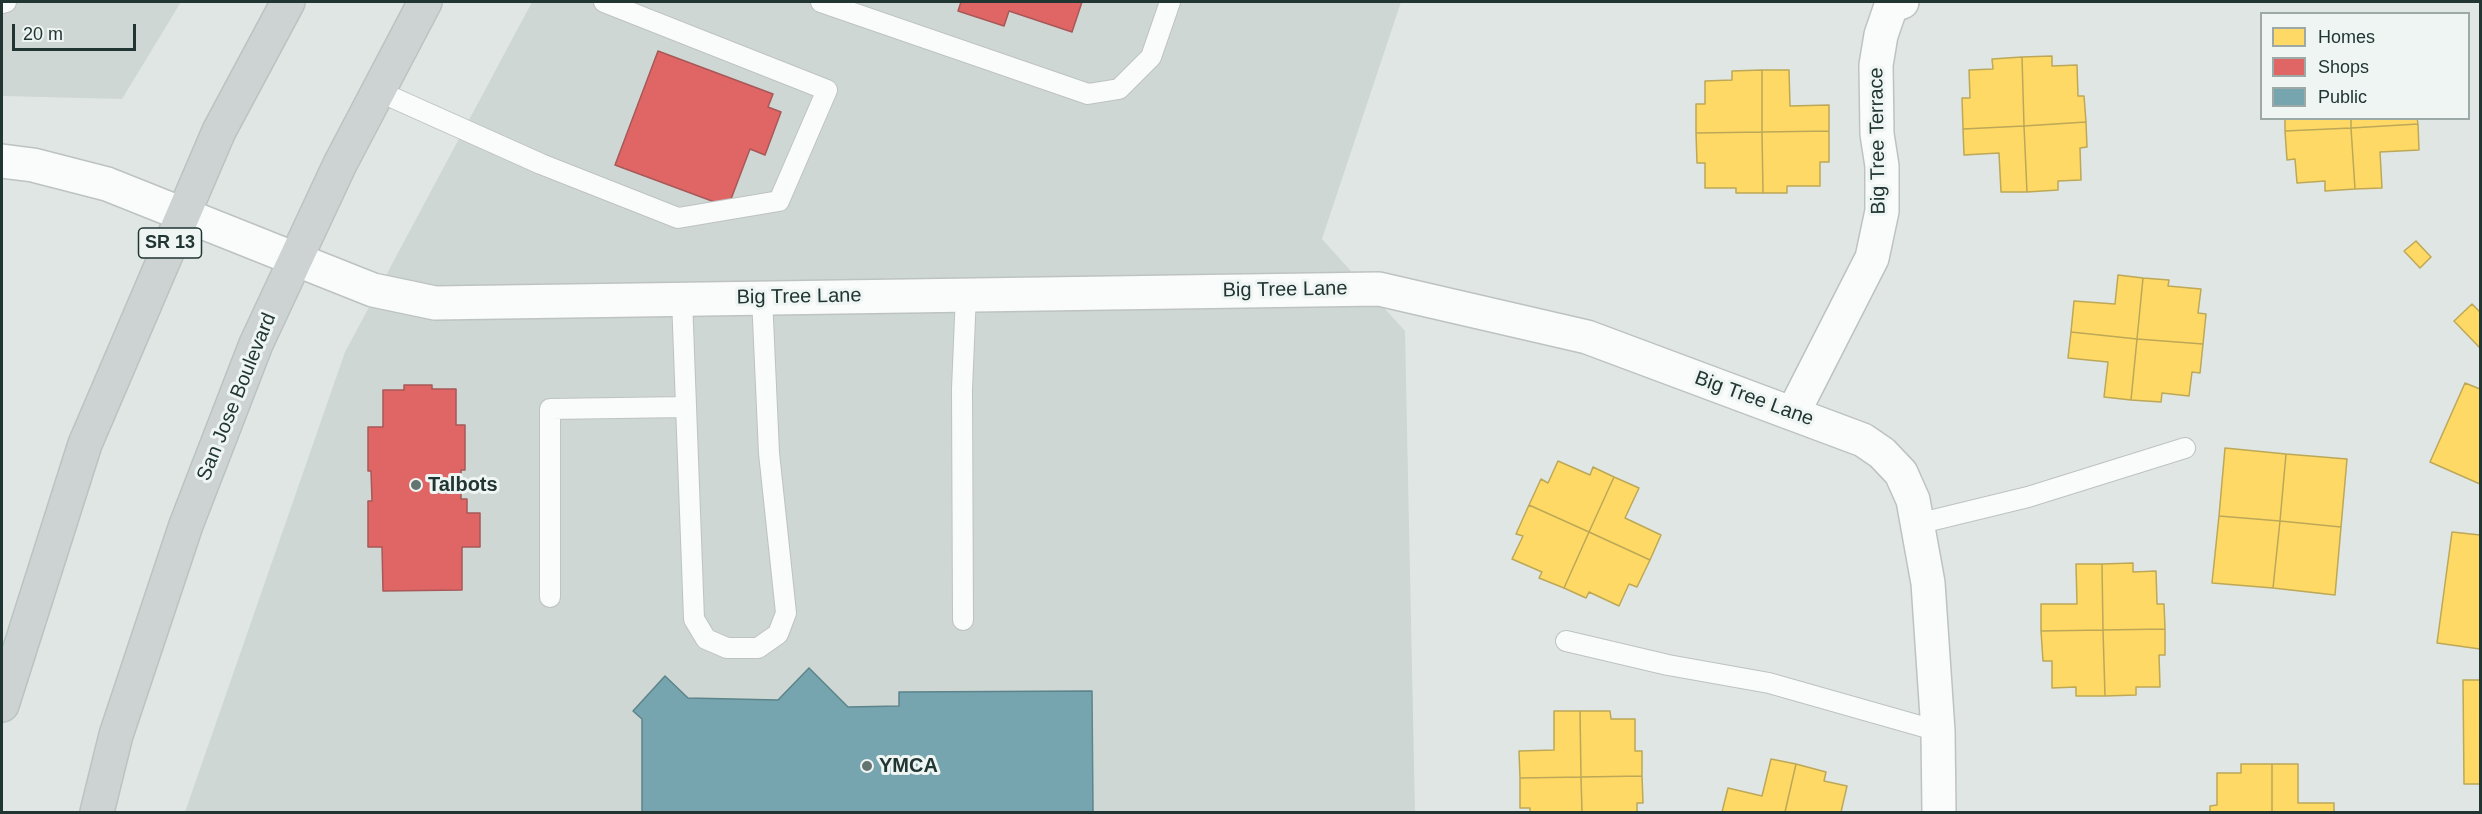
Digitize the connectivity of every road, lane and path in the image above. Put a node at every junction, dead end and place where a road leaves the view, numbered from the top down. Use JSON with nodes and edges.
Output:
{"nodes":[{"id":1,"x":6,"y":2,"type":"edge"},
{"id":2,"x":288,"y":2,"type":"edge"},
{"id":3,"x":425,"y":2,"type":"edge"},
{"id":4,"x":604,"y":2,"type":"edge"},
{"id":5,"x":821,"y":2,"type":"edge"},
{"id":6,"x":1170,"y":2,"type":"edge"},
{"id":7,"x":1902,"y":2,"type":"edge"},
{"id":8,"x":2,"y":3,"type":"edge"},
{"id":9,"x":378,"y":91,"type":"junction"},
{"id":10,"x":2,"y":161,"type":"edge"},
{"id":11,"x":183,"y":214,"type":"junction"},
{"id":12,"x":295,"y":259,"type":"junction"},
{"id":13,"x":966,"y":294,"type":"junction"},
{"id":14,"x":762,"y":297,"type":"junction"},
{"id":15,"x":682,"y":299,"type":"junction"},
{"id":16,"x":686,"y":407,"type":"junction"},
{"id":17,"x":1793,"y":413,"type":"junction"},
{"id":18,"x":2184,"y":448,"type":"dead end"},
{"id":19,"x":1917,"y":524,"type":"junction"},
{"id":20,"x":550,"y":597,"type":"dead end"},
{"id":21,"x":963,"y":620,"type":"dead end"},
{"id":22,"x":1566,"y":641,"type":"dead end"},
{"id":23,"x":2,"y":705,"type":"edge"},
{"id":24,"x":1938,"y":731,"type":"junction"},
{"id":25,"x":97,"y":813,"type":"edge"},
{"id":26,"x":1939,"y":813,"type":"edge"}],
"edges":[{"from":1,"to":8,"type":"lane"},
{"from":2,"to":11,"type":"main road","number":"SR 13"},
{"from":3,"to":9,"type":"main road","name":"San Jose Boulevard"},
{"from":4,"to":9,"type":"lane"},
{"from":5,"to":6,"type":"lane"},
{"from":7,"to":17,"type":"street","name":"Big Tree Terrace"},
{"from":9,"to":12,"type":"main road","name":"San Jose Boulevard"},
{"from":10,"to":11,"type":"street","name":"Big Tree Lane"},
{"from":11,"to":12,"type":"street","name":"Big Tree Lane"},
{"from":11,"to":23,"type":"main road","number":"SR 13"},
{"from":12,"to":15,"type":"street","name":"Big Tree Lane"},
{"from":12,"to":25,"type":"main road","name":"San Jose Boulevard"},
{"from":13,"to":14,"type":"street","name":"Big Tree Lane"},
{"from":13,"to":17,"type":"street","name":"Big Tree Lane"},
{"from":13,"to":21,"type":"lane"},
{"from":14,"to":15,"type":"street","name":"Big Tree Lane"},
{"from":14,"to":16,"type":"lane"},
{"from":15,"to":16,"type":"lane"},
{"from":16,"to":20,"type":"lane"},
{"from":17,"to":19,"type":"street","name":"Big Tree Lane"},
{"from":18,"to":19,"type":"lane"},
{"from":19,"to":24,"type":"street","name":"Big Tree Lane"},
{"from":22,"to":24,"type":"lane"},
{"from":24,"to":26,"type":"street","name":"Big Tree Lane"}]}
